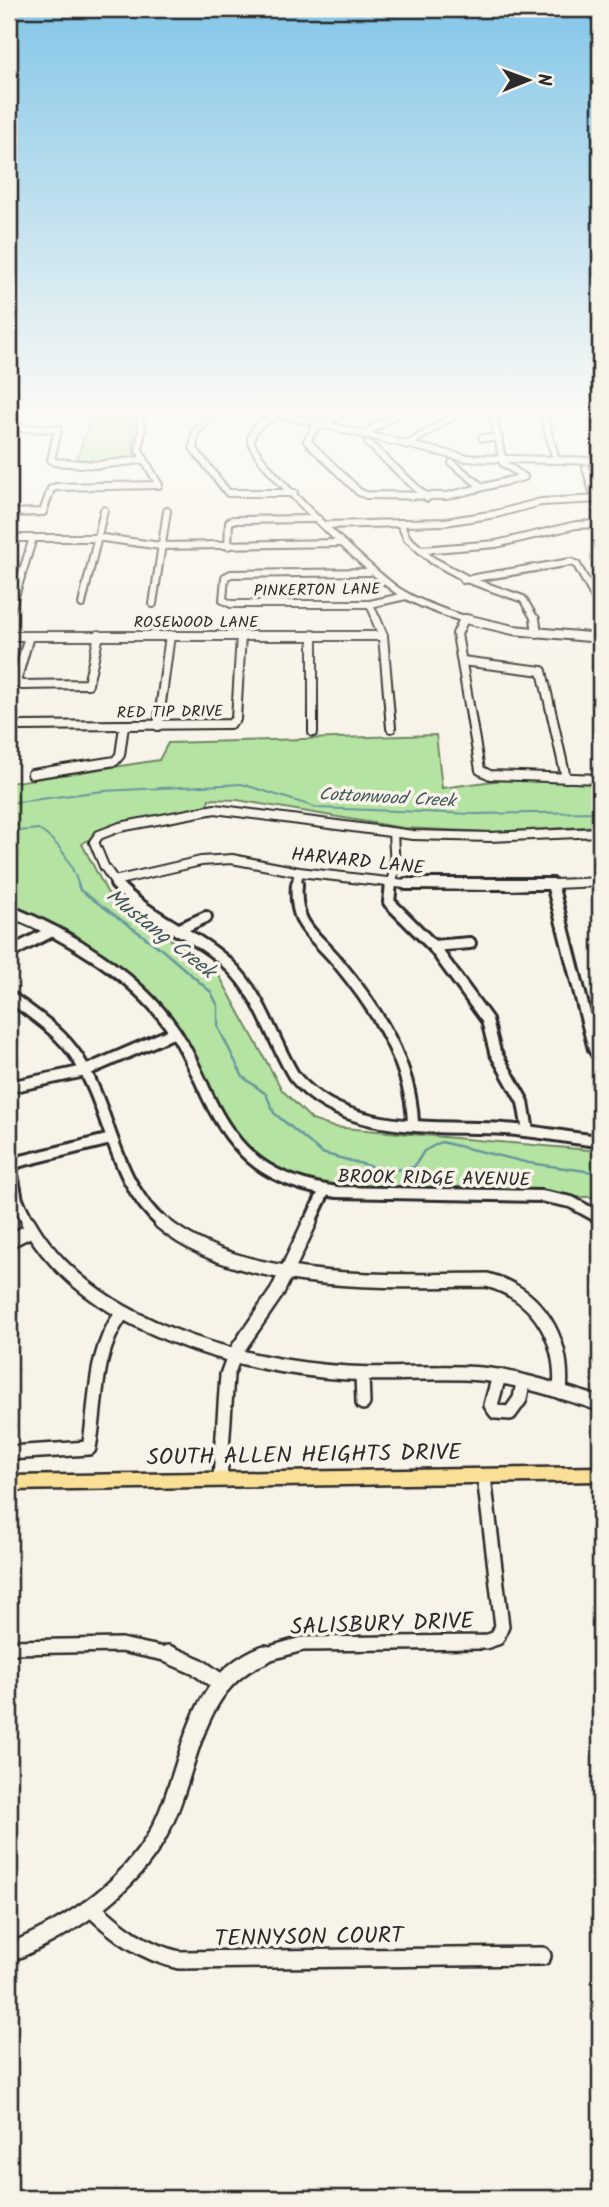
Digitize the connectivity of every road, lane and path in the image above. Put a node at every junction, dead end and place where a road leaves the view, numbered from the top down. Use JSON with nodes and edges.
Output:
{"nodes":[{"id":1,"x":103,"y":516,"type":"edge"},
{"id":2,"x":166,"y":516,"type":"edge"},
{"id":3,"x":315,"y":516,"type":"edge"},
{"id":4,"x":478,"y":516,"type":"edge"},
{"id":5,"x":318,"y":519,"type":"junction"},
{"id":6,"x":400,"y":523,"type":"junction"},
{"id":7,"x":600,"y":524,"type":"edge"},
{"id":8,"x":324,"y":525,"type":"junction"},
{"id":9,"x":9,"y":538,"type":"edge"},
{"id":10,"x":33,"y":538,"type":"junction"},
{"id":11,"x":97,"y":538,"type":"junction"},
{"id":12,"x":341,"y":543,"type":"junction"},
{"id":13,"x":161,"y":546,"type":"junction"},
{"id":14,"x":228,"y":546,"type":"junction"},
{"id":15,"x":421,"y":550,"type":"junction"},
{"id":16,"x":370,"y":572,"type":"junction"},
{"id":17,"x":9,"y":576,"type":"edge"},
{"id":18,"x":21,"y":576,"type":"junction"},
{"id":19,"x":463,"y":580,"type":"junction"},
{"id":20,"x":407,"y":596,"type":"junction"},
{"id":21,"x":82,"y":604,"type":"dead end"},
{"id":22,"x":153,"y":604,"type":"dead end"},
{"id":23,"x":370,"y":604,"type":"junction"},
{"id":24,"x":10,"y":605,"type":"edge"},
{"id":25,"x":600,"y":607,"type":"edge"},
{"id":26,"x":9,"y":616,"type":"edge"},
{"id":27,"x":465,"y":618,"type":"junction"},
{"id":28,"x":537,"y":633,"type":"junction"},
{"id":29,"x":99,"y":635,"type":"junction"},
{"id":30,"x":170,"y":635,"type":"junction"},
{"id":31,"x":241,"y":635,"type":"junction"},
{"id":32,"x":313,"y":635,"type":"junction"},
{"id":33,"x":9,"y":636,"type":"edge"},
{"id":34,"x":29,"y":636,"type":"junction"},
{"id":35,"x":383,"y":636,"type":"junction"},
{"id":36,"x":600,"y":638,"type":"edge"},
{"id":37,"x":462,"y":661,"type":"junction"},
{"id":38,"x":9,"y":671,"type":"edge"},
{"id":39,"x":19,"y":671,"type":"junction"},
{"id":40,"x":20,"y":726,"type":"dead end"},
{"id":41,"x":124,"y":726,"type":"junction"},
{"id":42,"x":158,"y":726,"type":"junction"},
{"id":43,"x":391,"y":728,"type":"dead end"},
{"id":44,"x":313,"y":732,"type":"dead end"},
{"id":45,"x":33,"y":774,"type":"dead end"},
{"id":46,"x":566,"y":778,"type":"junction"},
{"id":47,"x":600,"y":779,"type":"edge"},
{"id":48,"x":600,"y":832,"type":"edge"},
{"id":49,"x":393,"y":833,"type":"junction"},
{"id":50,"x":299,"y":872,"type":"junction"},
{"id":51,"x":114,"y":881,"type":"junction"},
{"id":52,"x":600,"y":881,"type":"edge"},
{"id":53,"x":390,"y":883,"type":"junction"},
{"id":54,"x":552,"y":884,"type":"junction"},
{"id":55,"x":9,"y":911,"type":"edge"},
{"id":56,"x":206,"y":917,"type":"dead end"},
{"id":57,"x":177,"y":930,"type":"junction"},
{"id":58,"x":52,"y":931,"type":"junction"},
{"id":59,"x":470,"y":943,"type":"dead end"},
{"id":60,"x":433,"y":946,"type":"junction"},
{"id":61,"x":9,"y":953,"type":"edge"},
{"id":62,"x":9,"y":996,"type":"edge"},
{"id":63,"x":175,"y":1032,"type":"junction"},
{"id":64,"x":600,"y":1059,"type":"edge"},
{"id":65,"x":85,"y":1071,"type":"junction"},
{"id":66,"x":9,"y":1087,"type":"edge"},
{"id":67,"x":413,"y":1123,"type":"junction"},
{"id":68,"x":528,"y":1131,"type":"junction"},
{"id":69,"x":111,"y":1139,"type":"junction"},
{"id":70,"x":600,"y":1141,"type":"edge"},
{"id":71,"x":324,"y":1192,"type":"junction"},
{"id":72,"x":600,"y":1218,"type":"edge"},
{"id":73,"x":31,"y":1230,"type":"junction"},
{"id":74,"x":9,"y":1241,"type":"edge"},
{"id":75,"x":287,"y":1271,"type":"junction"},
{"id":76,"x":121,"y":1315,"type":"junction"},
{"id":77,"x":234,"y":1353,"type":"junction"},
{"id":78,"x":362,"y":1374,"type":"junction"},
{"id":79,"x":499,"y":1377,"type":"junction"},
{"id":80,"x":523,"y":1382,"type":"junction"},
{"id":81,"x":560,"y":1392,"type":"junction"},
{"id":82,"x":363,"y":1403,"type":"dead end"},
{"id":83,"x":600,"y":1404,"type":"edge"},
{"id":84,"x":9,"y":1453,"type":"edge"},
{"id":85,"x":600,"y":1475,"type":"edge"},
{"id":86,"x":484,"y":1477,"type":"junction"},
{"id":87,"x":220,"y":1479,"type":"junction"},
{"id":88,"x":9,"y":1483,"type":"edge"},
{"id":89,"x":9,"y":1647,"type":"edge"},
{"id":90,"x":222,"y":1684,"type":"junction"},
{"id":91,"x":92,"y":1908,"type":"junction"},
{"id":92,"x":9,"y":1953,"type":"edge"},
{"id":93,"x":542,"y":1956,"type":"dead end"}],
"edges":[{"from":1,"to":11,"type":"street"},
{"from":2,"to":13,"type":"street"},
{"from":3,"to":5,"type":"street"},
{"from":4,"to":6,"type":"street"},
{"from":5,"to":8,"type":"street"},
{"from":5,"to":14,"type":"street"},
{"from":6,"to":8,"type":"street"},
{"from":6,"to":15,"type":"street"},
{"from":7,"to":15,"type":"street"},
{"from":8,"to":12,"type":"street"},
{"from":9,"to":10,"type":"street"},
{"from":10,"to":11,"type":"street"},
{"from":10,"to":18,"type":"street"},
{"from":11,"to":13,"type":"street"},
{"from":11,"to":21,"type":"street"},
{"from":12,"to":14,"type":"street"},
{"from":12,"to":16,"type":"street"},
{"from":13,"to":14,"type":"street"},
{"from":13,"to":22,"type":"street"},
{"from":15,"to":19,"type":"street"},
{"from":16,"to":20,"type":"street"},
{"from":16,"to":23,"type":"street","name":"PINKERTON LANE"},
{"from":17,"to":18,"type":"street"},
{"from":18,"to":24,"type":"street"},
{"from":19,"to":25,"type":"street"},
{"from":19,"to":28,"type":"street"},
{"from":20,"to":23,"type":"street","name":"PINKERTON LANE"},
{"from":20,"to":27,"type":"street"},
{"from":23,"to":35,"type":"street"},
{"from":24,"to":26,"type":"street"},
{"from":27,"to":28,"type":"street"},
{"from":27,"to":37,"type":"street"},
{"from":28,"to":36,"type":"street"},
{"from":29,"to":30,"type":"street","name":"ROSEWOOD LANE"},
{"from":29,"to":34,"type":"street","name":"ROSEWOOD LANE"},
{"from":29,"to":39,"type":"street"},
{"from":30,"to":31,"type":"street","name":"ROSEWOOD LANE"},
{"from":30,"to":42,"type":"street"},
{"from":31,"to":32,"type":"street","name":"ROSEWOOD LANE"},
{"from":31,"to":42,"type":"street","name":"RED TIP DRIVE"},
{"from":32,"to":35,"type":"street","name":"ROSEWOOD LANE"},
{"from":32,"to":44,"type":"street"},
{"from":33,"to":34,"type":"street","name":"ROSEWOOD LANE"},
{"from":34,"to":39,"type":"street"},
{"from":35,"to":43,"type":"street"},
{"from":37,"to":46,"type":"street"},
{"from":37,"to":46,"type":"street"},
{"from":38,"to":39,"type":"street"},
{"from":40,"to":41,"type":"street","name":"RED TIP DRIVE"},
{"from":41,"to":42,"type":"street","name":"RED TIP DRIVE"},
{"from":41,"to":45,"type":"street"},
{"from":46,"to":47,"type":"street"},
{"from":48,"to":49,"type":"street"},
{"from":49,"to":51,"type":"street"},
{"from":49,"to":53,"type":"street"},
{"from":50,"to":51,"type":"street","name":"HARVARD LANE"},
{"from":50,"to":53,"type":"street","name":"HARVARD LANE"},
{"from":50,"to":67,"type":"street"},
{"from":51,"to":57,"type":"street"},
{"from":52,"to":54,"type":"street","name":"HARVARD LANE"},
{"from":53,"to":54,"type":"street","name":"HARVARD LANE"},
{"from":53,"to":60,"type":"street"},
{"from":54,"to":64,"type":"street"},
{"from":55,"to":58,"type":"street","name":"BROOK RIDGE AVENUE"},
{"from":56,"to":57,"type":"street"},
{"from":57,"to":67,"type":"street"},
{"from":58,"to":61,"type":"street"},
{"from":58,"to":63,"type":"street","name":"BROOK RIDGE AVENUE"},
{"from":59,"to":60,"type":"street"},
{"from":60,"to":68,"type":"street"},
{"from":62,"to":65,"type":"street"},
{"from":63,"to":65,"type":"street"},
{"from":63,"to":71,"type":"street","name":"BROOK RIDGE AVENUE"},
{"from":65,"to":66,"type":"street"},
{"from":65,"to":69,"type":"street"},
{"from":67,"to":68,"type":"street"},
{"from":68,"to":70,"type":"street"},
{"from":69,"to":73,"type":"street"},
{"from":69,"to":75,"type":"street"},
{"from":71,"to":72,"type":"street","name":"BROOK RIDGE AVENUE"},
{"from":71,"to":75,"type":"street"},
{"from":73,"to":74,"type":"street"},
{"from":73,"to":76,"type":"street"},
{"from":75,"to":77,"type":"street"},
{"from":75,"to":81,"type":"street"},
{"from":76,"to":77,"type":"street"},
{"from":76,"to":84,"type":"street"},
{"from":77,"to":78,"type":"street"},
{"from":77,"to":87,"type":"street"},
{"from":78,"to":79,"type":"street"},
{"from":78,"to":82,"type":"street"},
{"from":79,"to":80,"type":"street"},
{"from":79,"to":80,"type":"street"},
{"from":80,"to":81,"type":"street"},
{"from":81,"to":83,"type":"street"},
{"from":85,"to":86,"type":"main road","name":"SOUTH ALLEN HEIGHTS DRIVE"},
{"from":86,"to":87,"type":"main road","name":"SOUTH ALLEN HEIGHTS DRIVE"},
{"from":86,"to":90,"type":"street","name":"SALISBURY DRIVE"},
{"from":87,"to":88,"type":"main road","name":"SOUTH ALLEN HEIGHTS DRIVE"},
{"from":89,"to":90,"type":"street"},
{"from":90,"to":91,"type":"street","name":"SALISBURY DRIVE"},
{"from":91,"to":92,"type":"street","name":"SALISBURY DRIVE"},
{"from":91,"to":93,"type":"street","name":"TENNYSON COURT"}]}
